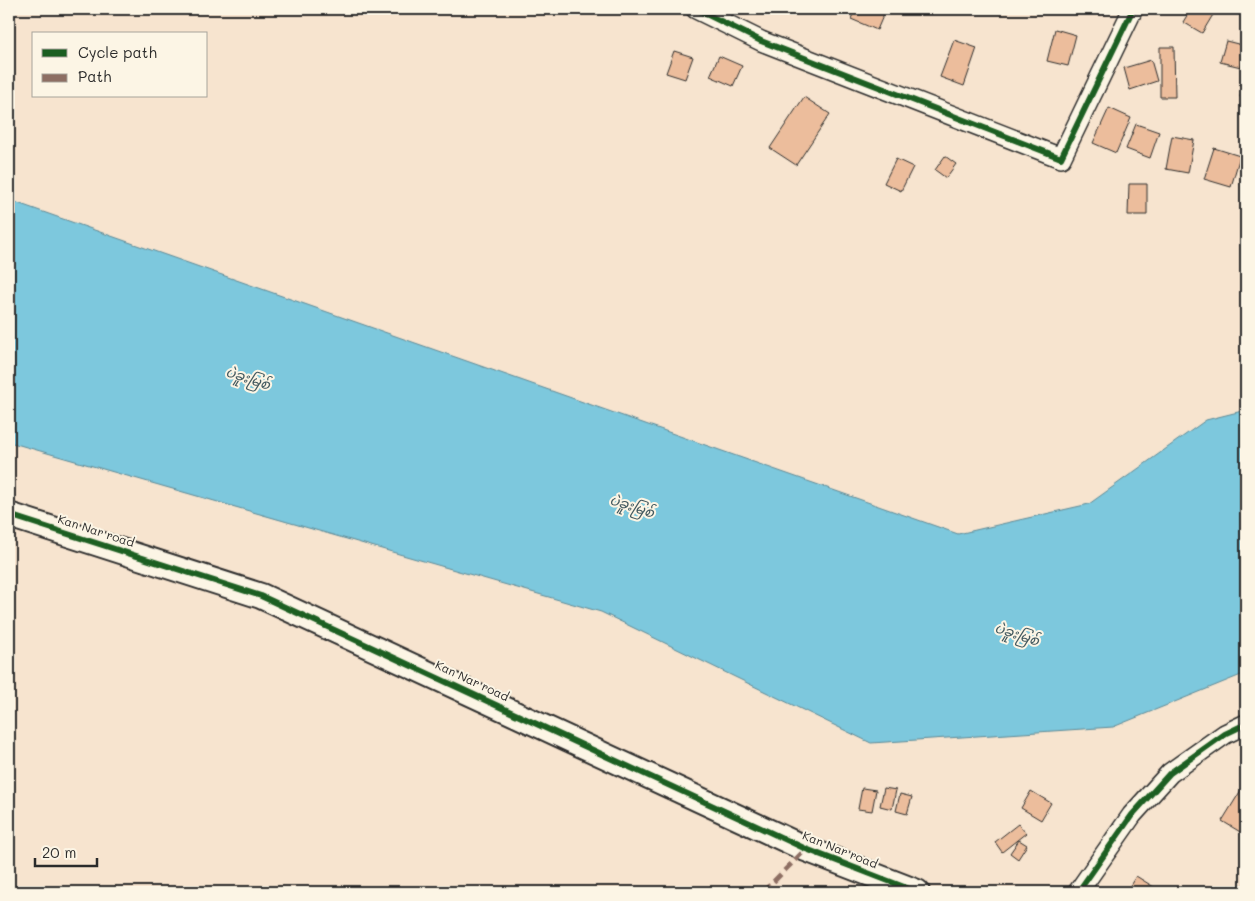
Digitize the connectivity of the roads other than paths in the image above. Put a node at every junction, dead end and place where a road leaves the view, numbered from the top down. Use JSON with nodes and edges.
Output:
{"nodes":[{"id":1,"x":696,"y":9,"type":"edge"},
{"id":2,"x":1133,"y":9,"type":"edge"},
{"id":3,"x":9,"y":515,"type":"edge"},
{"id":4,"x":1246,"y":724,"type":"edge"},
{"id":5,"x":917,"y":892,"type":"edge"},
{"id":6,"x":1078,"y":892,"type":"edge"}],
"edges":[{"from":1,"to":2,"type":"street"},
{"from":3,"to":5,"type":"street","name":"Kan Nar road"},
{"from":4,"to":6,"type":"street"}]}
